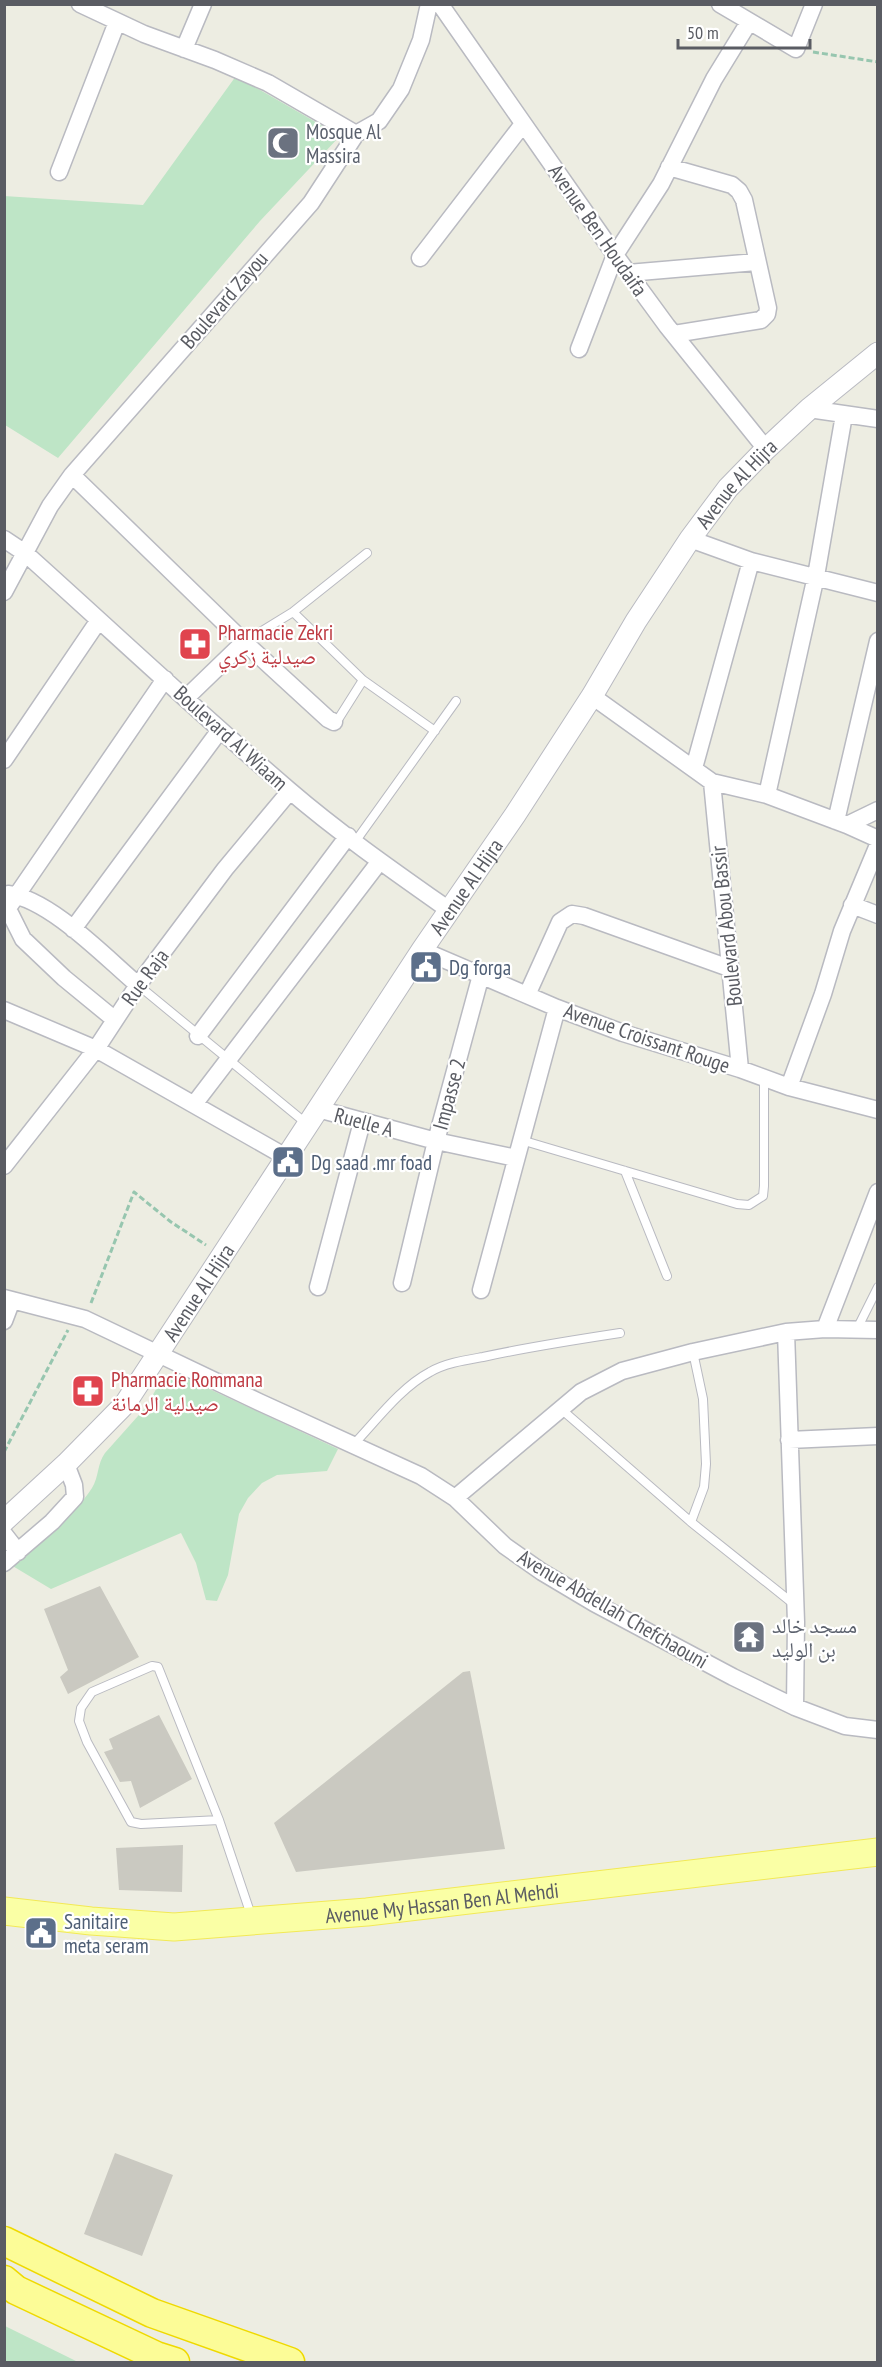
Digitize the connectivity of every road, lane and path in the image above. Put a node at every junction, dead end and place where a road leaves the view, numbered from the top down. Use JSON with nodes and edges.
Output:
{"nodes":[{"id":1,"x":80,"y":4,"type":"edge"},
{"id":2,"x":203,"y":4,"type":"edge"},
{"id":3,"x":429,"y":4,"type":"edge"},
{"id":4,"x":440,"y":4,"type":"edge"},
{"id":5,"x":720,"y":4,"type":"edge"},
{"id":6,"x":814,"y":4,"type":"edge"},
{"id":7,"x":117,"y":22,"type":"junction"},
{"id":8,"x":749,"y":22,"type":"junction"},
{"id":9,"x":184,"y":49,"type":"junction"},
{"id":10,"x":796,"y":49,"type":"junction"},
{"id":11,"x":878,"y":62,"type":"edge"},
{"id":12,"x":523,"y":124,"type":"junction"},
{"id":13,"x":356,"y":134,"type":"junction"},
{"id":14,"x":669,"y":167,"type":"junction"},
{"id":15,"x":58,"y":172,"type":"dead end"},
{"id":16,"x":615,"y":255,"type":"junction"},
{"id":17,"x":420,"y":258,"type":"dead end"},
{"id":18,"x":756,"y":261,"type":"junction"},
{"id":19,"x":628,"y":273,"type":"junction"},
{"id":20,"x":674,"y":334,"type":"junction"},
{"id":21,"x":579,"y":349,"type":"dead end"},
{"id":22,"x":878,"y":353,"type":"edge"},
{"id":23,"x":809,"y":409,"type":"junction"},
{"id":24,"x":844,"y":415,"type":"junction"},
{"id":25,"x":878,"y":419,"type":"edge"},
{"id":26,"x":766,"y":449,"type":"junction"},
{"id":27,"x":72,"y":475,"type":"junction"},
{"id":28,"x":4,"y":539,"type":"edge"},
{"id":29,"x":690,"y":539,"type":"junction"},
{"id":30,"x":25,"y":553,"type":"junction"},
{"id":31,"x":367,"y":553,"type":"dead end"},
{"id":32,"x":751,"y":561,"type":"junction"},
{"id":33,"x":816,"y":576,"type":"junction"},
{"id":34,"x":4,"y":592,"type":"edge"},
{"id":35,"x":878,"y":593,"type":"edge"},
{"id":36,"x":293,"y":612,"type":"junction"},
{"id":37,"x":99,"y":620,"type":"junction"},
{"id":38,"x":878,"y":640,"type":"edge"},
{"id":39,"x":244,"y":642,"type":"junction"},
{"id":40,"x":165,"y":679,"type":"junction"},
{"id":41,"x":363,"y":680,"type":"junction"},
{"id":42,"x":592,"y":696,"type":"junction"},
{"id":43,"x":186,"y":699,"type":"junction"},
{"id":44,"x":456,"y":701,"type":"dead end"},
{"id":45,"x":334,"y":722,"type":"joint"},
{"id":46,"x":220,"y":730,"type":"junction"},
{"id":47,"x":435,"y":731,"type":"junction"},
{"id":48,"x":4,"y":760,"type":"edge"},
{"id":49,"x":694,"y":768,"type":"junction"},
{"id":50,"x":712,"y":782,"type":"junction"},
{"id":51,"x":290,"y":791,"type":"junction"},
{"id":52,"x":767,"y":795,"type":"junction"},
{"id":53,"x":878,"y":810,"type":"edge"},
{"id":54,"x":841,"y":823,"type":"junction"},
{"id":55,"x":352,"y":839,"type":"junction"},
{"id":56,"x":878,"y":839,"type":"edge"},
{"id":57,"x":878,"y":845,"type":"edge"},
{"id":58,"x":380,"y":861,"type":"junction"},
{"id":59,"x":9,"y":900,"type":"edge"},
{"id":60,"x":852,"y":905,"type":"junction"},
{"id":61,"x":449,"y":910,"type":"junction"},
{"id":62,"x":878,"y":915,"type":"edge"},
{"id":63,"x":73,"y":929,"type":"junction"},
{"id":64,"x":422,"y":950,"type":"junction"},
{"id":65,"x":729,"y":968,"type":"junction"},
{"id":66,"x":481,"y":975,"type":"junction"},
{"id":67,"x":138,"y":985,"type":"junction"},
{"id":68,"x":527,"y":995,"type":"junction"},
{"id":69,"x":557,"y":1008,"type":"junction"},
{"id":70,"x":4,"y":1010,"type":"edge"},
{"id":71,"x":114,"y":1019,"type":"junction"},
{"id":72,"x":198,"y":1036,"type":"junction"},
{"id":73,"x":96,"y":1048,"type":"junction"},
{"id":74,"x":228,"y":1060,"type":"junction"},
{"id":75,"x":740,"y":1069,"type":"junction"},
{"id":76,"x":764,"y":1078,"type":"junction"},
{"id":77,"x":789,"y":1087,"type":"junction"},
{"id":78,"x":195,"y":1103,"type":"junction"},
{"id":79,"x":878,"y":1110,"type":"edge"},
{"id":80,"x":313,"y":1117,"type":"junction"},
{"id":81,"x":362,"y":1122,"type":"junction"},
{"id":82,"x":521,"y":1140,"type":"junction"},
{"id":83,"x":436,"y":1142,"type":"junction"},
{"id":84,"x":286,"y":1156,"type":"junction"},
{"id":85,"x":516,"y":1158,"type":"junction"},
{"id":86,"x":4,"y":1166,"type":"edge"},
{"id":87,"x":625,"y":1171,"type":"junction"},
{"id":88,"x":878,"y":1192,"type":"edge"},
{"id":89,"x":222,"y":1256,"type":"junction"},
{"id":90,"x":667,"y":1276,"type":"dead end"},
{"id":91,"x":402,"y":1283,"type":"dead end"},
{"id":92,"x":318,"y":1287,"type":"dead end"},
{"id":93,"x":878,"y":1287,"type":"edge"},
{"id":94,"x":481,"y":1290,"type":"dead end"},
{"id":95,"x":8,"y":1299,"type":"edge"},
{"id":96,"x":80,"y":1317,"type":"junction"},
{"id":97,"x":4,"y":1321,"type":"edge"},
{"id":98,"x":825,"y":1329,"type":"junction"},
{"id":99,"x":857,"y":1330,"type":"junction"},
{"id":100,"x":878,"y":1330,"type":"edge"},
{"id":101,"x":786,"y":1332,"type":"junction"},
{"id":102,"x":620,"y":1333,"type":"dead end"},
{"id":103,"x":693,"y":1352,"type":"junction"},
{"id":104,"x":158,"y":1355,"type":"junction"},
{"id":105,"x":561,"y":1409,"type":"junction"},
{"id":106,"x":878,"y":1436,"type":"edge"},
{"id":107,"x":789,"y":1440,"type":"junction"},
{"id":108,"x":352,"y":1445,"type":"junction"},
{"id":109,"x":4,"y":1452,"type":"edge"},
{"id":110,"x":66,"y":1464,"type":"junction"},
{"id":111,"x":455,"y":1498,"type":"junction"},
{"id":112,"x":4,"y":1521,"type":"edge"},
{"id":113,"x":691,"y":1522,"type":"junction"},
{"id":114,"x":4,"y":1534,"type":"edge"},
{"id":115,"x":18,"y":1552,"type":"junction"},
{"id":116,"x":4,"y":1563,"type":"edge"},
{"id":117,"x":795,"y":1606,"type":"junction"},
{"id":118,"x":795,"y":1707,"type":"junction"},
{"id":119,"x":878,"y":1730,"type":"edge"},
{"id":120,"x":219,"y":1820,"type":"junction"},
{"id":121,"x":878,"y":1852,"type":"edge"},
{"id":122,"x":4,"y":1911,"type":"edge"},
{"id":123,"x":253,"y":1921,"type":"junction"},
{"id":124,"x":8,"y":2241,"type":"edge"},
{"id":125,"x":8,"y":2284,"type":"edge"},
{"id":126,"x":175,"y":2362,"type":"edge"},
{"id":127,"x":290,"y":2362,"type":"edge"}],
"edges":[{"from":1,"to":7,"type":"street"},
{"from":2,"to":9,"type":"street"},
{"from":3,"to":13,"type":"street","name":"Boulevard Zayou"},
{"from":4,"to":12,"type":"street","name":"Avenue Ben Houdaifa"},
{"from":5,"to":8,"type":"street"},
{"from":6,"to":10,"type":"street"},
{"from":7,"to":9,"type":"street"},
{"from":7,"to":15,"type":"street"},
{"from":8,"to":10,"type":"street"},
{"from":8,"to":14,"type":"street"},
{"from":9,"to":13,"type":"street"},
{"from":10,"to":11,"type":"path"},
{"from":12,"to":16,"type":"street","name":"Avenue Ben Houdaifa"},
{"from":12,"to":17,"type":"street"},
{"from":13,"to":27,"type":"street","name":"Boulevard Zayou"},
{"from":14,"to":16,"type":"street"},
{"from":14,"to":18,"type":"street"},
{"from":16,"to":19,"type":"street","name":"Avenue Ben Houdaifa"},
{"from":16,"to":21,"type":"street"},
{"from":18,"to":19,"type":"street"},
{"from":18,"to":20,"type":"street"},
{"from":19,"to":20,"type":"street","name":"Avenue Ben Houdaifa"},
{"from":20,"to":26,"type":"street","name":"Avenue Ben Houdaifa"},
{"from":22,"to":23,"type":"street","name":"Avenue Al Hijra"},
{"from":23,"to":24,"type":"street"},
{"from":23,"to":26,"type":"street","name":"Avenue Al Hijra"},
{"from":24,"to":25,"type":"street"},
{"from":24,"to":33,"type":"street"},
{"from":26,"to":29,"type":"street","name":"Avenue Al Hijra"},
{"from":27,"to":30,"type":"street","name":"Boulevard Zayou"},
{"from":27,"to":39,"type":"street"},
{"from":28,"to":30,"type":"street","name":"Boulevard Al Wiaam"},
{"from":29,"to":32,"type":"street"},
{"from":29,"to":42,"type":"street","name":"Avenue Al Hijra"},
{"from":30,"to":34,"type":"street","name":"Boulevard Zayou"},
{"from":30,"to":37,"type":"street","name":"Boulevard Al Wiaam"},
{"from":31,"to":36,"type":"lane"},
{"from":32,"to":33,"type":"street"},
{"from":32,"to":49,"type":"street"},
{"from":33,"to":35,"type":"street"},
{"from":33,"to":52,"type":"street"},
{"from":36,"to":39,"type":"lane"},
{"from":36,"to":41,"type":"lane"},
{"from":37,"to":40,"type":"street","name":"Boulevard Al Wiaam"},
{"from":37,"to":48,"type":"street"},
{"from":38,"to":54,"type":"street"},
{"from":39,"to":43,"type":"street"},
{"from":39,"to":45,"type":"street"},
{"from":40,"to":43,"type":"street","name":"Boulevard Al Wiaam"},
{"from":40,"to":59,"type":"street"},
{"from":41,"to":45,"type":"lane"},
{"from":41,"to":47,"type":"lane"},
{"from":42,"to":49,"type":"street"},
{"from":42,"to":61,"type":"street","name":"Avenue Al Hijra"},
{"from":43,"to":46,"type":"street","name":"Boulevard Al Wiaam"},
{"from":44,"to":47,"type":"lane"},
{"from":46,"to":51,"type":"street","name":"Boulevard Al Wiaam"},
{"from":46,"to":63,"type":"street"},
{"from":47,"to":55,"type":"lane"},
{"from":49,"to":50,"type":"street"},
{"from":50,"to":52,"type":"street"},
{"from":50,"to":65,"type":"street","name":"Boulevard Abou Bassir"},
{"from":51,"to":55,"type":"street","name":"Boulevard Al Wiaam"},
{"from":51,"to":67,"type":"street","name":"Rue Raja"},
{"from":52,"to":54,"type":"street"},
{"from":53,"to":54,"type":"street"},
{"from":54,"to":56,"type":"street"},
{"from":55,"to":58,"type":"street","name":"Boulevard Al Wiaam"},
{"from":55,"to":72,"type":"street"},
{"from":57,"to":60,"type":"street"},
{"from":58,"to":61,"type":"street","name":"Boulevard Al Wiaam"},
{"from":58,"to":74,"type":"street"},
{"from":59,"to":63,"type":"street"},
{"from":59,"to":71,"type":"street"},
{"from":60,"to":62,"type":"street"},
{"from":60,"to":77,"type":"street"},
{"from":61,"to":64,"type":"street","name":"Avenue Al Hijra"},
{"from":63,"to":67,"type":"street"},
{"from":64,"to":66,"type":"street","name":"Avenue Croissant Rouge"},
{"from":64,"to":80,"type":"street","name":"Avenue Al Hijra"},
{"from":65,"to":68,"type":"street"},
{"from":65,"to":75,"type":"street","name":"Boulevard Abou Bassir"},
{"from":66,"to":68,"type":"street","name":"Avenue Croissant Rouge"},
{"from":66,"to":83,"type":"street","name":"Impasse 2"},
{"from":67,"to":71,"type":"street","name":"Rue Raja"},
{"from":67,"to":72,"type":"lane"},
{"from":68,"to":69,"type":"street","name":"Avenue Croissant Rouge"},
{"from":69,"to":75,"type":"street","name":"Avenue Croissant Rouge"},
{"from":69,"to":82,"type":"street"},
{"from":70,"to":73,"type":"street"},
{"from":71,"to":73,"type":"street","name":"Rue Raja"},
{"from":72,"to":74,"type":"lane"},
{"from":73,"to":78,"type":"street"},
{"from":73,"to":86,"type":"street","name":"Rue Raja"},
{"from":74,"to":78,"type":"street"},
{"from":74,"to":80,"type":"lane"},
{"from":75,"to":76,"type":"street","name":"Avenue Croissant Rouge"},
{"from":76,"to":77,"type":"street","name":"Avenue Croissant Rouge"},
{"from":76,"to":87,"type":"lane"},
{"from":77,"to":79,"type":"street","name":"Avenue Croissant Rouge"},
{"from":78,"to":84,"type":"street"},
{"from":80,"to":81,"type":"street","name":"Ruelle A"},
{"from":80,"to":84,"type":"street","name":"Avenue Al Hijra"},
{"from":81,"to":83,"type":"street","name":"Ruelle A"},
{"from":81,"to":92,"type":"street"},
{"from":82,"to":85,"type":"street"},
{"from":82,"to":87,"type":"lane"},
{"from":83,"to":85,"type":"street","name":"Ruelle A"},
{"from":83,"to":91,"type":"street","name":"Impasse 2"},
{"from":84,"to":89,"type":"street","name":"Avenue Al Hijra"},
{"from":85,"to":94,"type":"street"},
{"from":87,"to":90,"type":"lane"},
{"from":88,"to":98,"type":"street"},
{"from":89,"to":96,"type":"path"},
{"from":89,"to":104,"type":"street","name":"Avenue Al Hijra"},
{"from":93,"to":99,"type":"lane"},
{"from":95,"to":96,"type":"street","name":"Avenue Abdellah Chefchaouni"},
{"from":95,"to":97,"type":"street"},
{"from":96,"to":104,"type":"street","name":"Avenue Abdellah Chefchaouni"},
{"from":96,"to":109,"type":"path"},
{"from":98,"to":99,"type":"street"},
{"from":98,"to":101,"type":"street"},
{"from":99,"to":100,"type":"street"},
{"from":101,"to":103,"type":"street"},
{"from":101,"to":107,"type":"street"},
{"from":102,"to":108,"type":"lane"},
{"from":103,"to":105,"type":"street"},
{"from":103,"to":113,"type":"lane"},
{"from":104,"to":108,"type":"street","name":"Avenue Abdellah Chefchaouni"},
{"from":104,"to":110,"type":"street","name":"Avenue Al Hijra"},
{"from":105,"to":111,"type":"street"},
{"from":105,"to":113,"type":"lane"},
{"from":106,"to":107,"type":"street"},
{"from":107,"to":117,"type":"street"},
{"from":108,"to":111,"type":"street","name":"Avenue Abdellah Chefchaouni"},
{"from":110,"to":112,"type":"street","name":"Avenue Al Hijra"},
{"from":110,"to":115,"type":"street"},
{"from":111,"to":118,"type":"street","name":"Avenue Abdellah Chefchaouni"},
{"from":113,"to":117,"type":"lane"},
{"from":114,"to":115,"type":"street"},
{"from":115,"to":116,"type":"street"},
{"from":117,"to":118,"type":"street"},
{"from":118,"to":119,"type":"street","name":"Avenue Abdellah Chefchaouni"},
{"from":120,"to":120,"type":"lane"},
{"from":120,"to":123,"type":"lane"},
{"from":121,"to":123,"type":"main road","name":"Avenue My Hassan Ben Al Mehdi"},
{"from":122,"to":123,"type":"main road","name":"Avenue My Hassan Ben Al Mehdi"},
{"from":124,"to":127,"type":"highway"},
{"from":125,"to":126,"type":"highway"}]}
